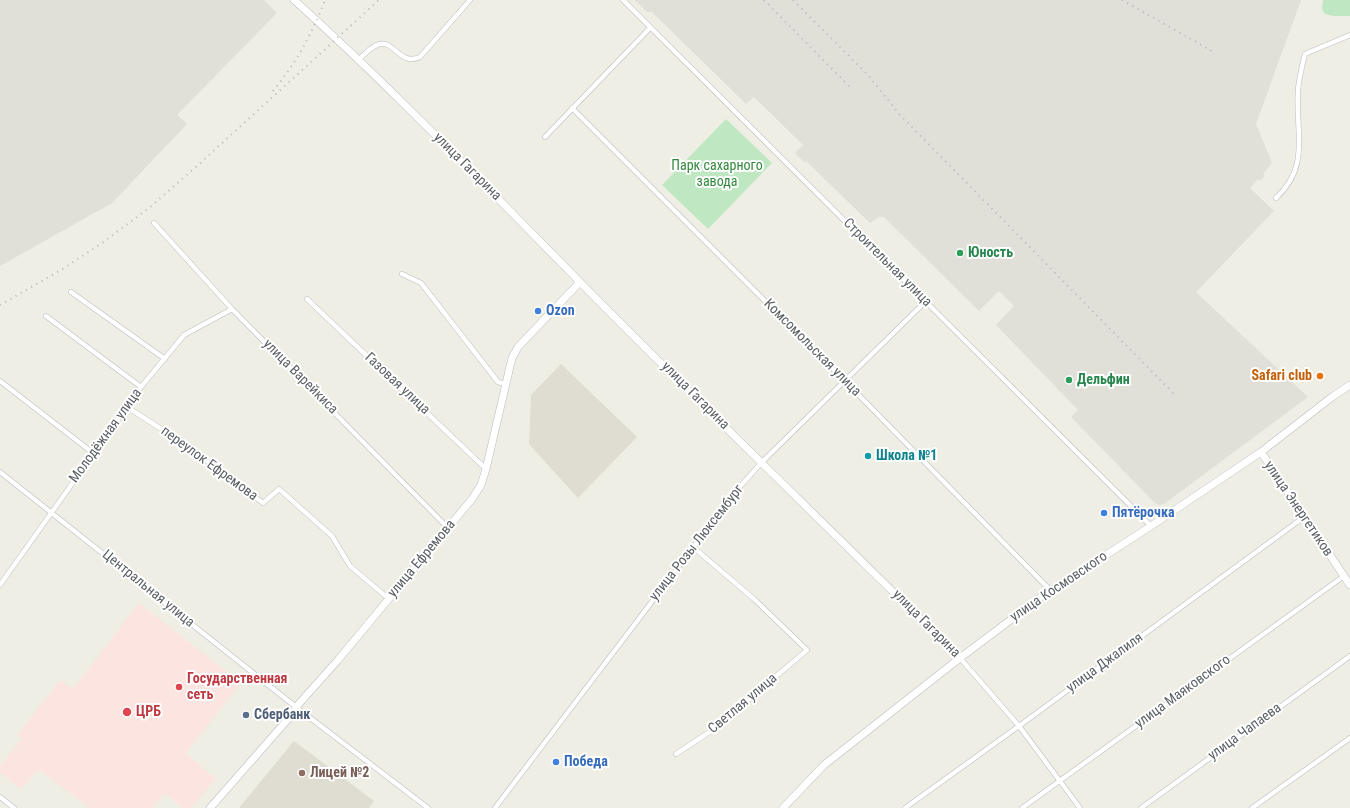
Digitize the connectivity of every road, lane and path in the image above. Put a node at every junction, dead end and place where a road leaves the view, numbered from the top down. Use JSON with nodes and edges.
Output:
{"nodes":[{"id":1,"x":294,"y":0,"type":"edge"},
{"id":2,"x":470,"y":0,"type":"edge"},
{"id":3,"x":623,"y":0,"type":"edge"},
{"id":4,"x":650,"y":28,"type":"junction"},
{"id":5,"x":1350,"y":35,"type":"edge"},
{"id":6,"x":359,"y":59,"type":"junction"},
{"id":7,"x":572,"y":108,"type":"junction"},
{"id":8,"x":546,"y":137,"type":"dead end"},
{"id":9,"x":1276,"y":198,"type":"dead end"},
{"id":10,"x":154,"y":223,"type":"dead end"},
{"id":11,"x":402,"y":274,"type":"dead end"},
{"id":12,"x":580,"y":282,"type":"junction"},
{"id":13,"x":71,"y":292,"type":"dead end"},
{"id":14,"x":307,"y":299,"type":"dead end"},
{"id":15,"x":926,"y":301,"type":"junction"},
{"id":16,"x":232,"y":309,"type":"junction"},
{"id":17,"x":46,"y":316,"type":"dead end"},
{"id":18,"x":165,"y":359,"type":"junction"},
{"id":19,"x":844,"y":380,"type":"junction"},
{"id":20,"x":0,"y":381,"type":"edge"},
{"id":21,"x":505,"y":384,"type":"junction"},
{"id":22,"x":1350,"y":385,"type":"edge"},
{"id":23,"x":141,"y":387,"type":"junction"},
{"id":24,"x":127,"y":407,"type":"junction"},
{"id":25,"x":1261,"y":452,"type":"junction"},
{"id":26,"x":93,"y":453,"type":"junction"},
{"id":27,"x":762,"y":462,"type":"junction"},
{"id":28,"x":486,"y":469,"type":"junction"},
{"id":29,"x":0,"y":472,"type":"edge"},
{"id":30,"x":52,"y":512,"type":"junction"},
{"id":31,"x":1304,"y":517,"type":"junction"},
{"id":32,"x":1151,"y":526,"type":"junction"},
{"id":33,"x":448,"y":528,"type":"junction"},
{"id":34,"x":693,"y":547,"type":"junction"},
{"id":35,"x":1344,"y":576,"type":"junction"},
{"id":36,"x":0,"y":585,"type":"edge"},
{"id":37,"x":1350,"y":585,"type":"edge"},
{"id":38,"x":1050,"y":590,"type":"junction"},
{"id":39,"x":389,"y":599,"type":"junction"},
{"id":40,"x":1350,"y":656,"type":"edge"},
{"id":41,"x":960,"y":658,"type":"junction"},
{"id":42,"x":296,"y":707,"type":"junction"},
{"id":43,"x":1019,"y":726,"type":"junction"},
{"id":44,"x":1350,"y":738,"type":"edge"},
{"id":45,"x":676,"y":754,"type":"dead end"},
{"id":46,"x":1060,"y":781,"type":"junction"},
{"id":47,"x":0,"y":797,"type":"edge"},
{"id":48,"x":14,"y":808,"type":"edge"},
{"id":49,"x":210,"y":808,"type":"edge"},
{"id":50,"x":428,"y":808,"type":"edge"},
{"id":51,"x":495,"y":808,"type":"edge"},
{"id":52,"x":783,"y":808,"type":"edge"},
{"id":53,"x":905,"y":808,"type":"edge"},
{"id":54,"x":1022,"y":808,"type":"edge"},
{"id":55,"x":1080,"y":808,"type":"edge"},
{"id":56,"x":1141,"y":808,"type":"edge"},
{"id":57,"x":1252,"y":808,"type":"edge"}],
"edges":[{"from":1,"to":6,"type":"street","name":"улица Гагарина"},
{"from":2,"to":6,"type":"street"},
{"from":3,"to":4,"type":"street","name":"Строительная улица"},
{"from":4,"to":7,"type":"street"},
{"from":4,"to":15,"type":"street","name":"Строительная улица"},
{"from":5,"to":9,"type":"street"},
{"from":6,"to":12,"type":"street","name":"улица Гагарина"},
{"from":7,"to":8,"type":"street"},
{"from":7,"to":19,"type":"street","name":"Комсомольская улица"},
{"from":10,"to":16,"type":"street","name":"улица Варейкиса"},
{"from":11,"to":21,"type":"street"},
{"from":12,"to":21,"type":"street","name":"улица Ефремова"},
{"from":12,"to":27,"type":"street","name":"улица Гагарина"},
{"from":13,"to":18,"type":"street"},
{"from":14,"to":28,"type":"street","name":"Газовая улица"},
{"from":15,"to":19,"type":"street","name":"улица Розы Люксембург"},
{"from":15,"to":32,"type":"street","name":"Строительная улица"},
{"from":16,"to":18,"type":"street","name":"Молодёжная улица"},
{"from":16,"to":33,"type":"street","name":"улица Варейкиса"},
{"from":17,"to":23,"type":"street"},
{"from":18,"to":23,"type":"street","name":"Молодёжная улица"},
{"from":19,"to":27,"type":"street","name":"улица Розы Люксембург"},
{"from":19,"to":38,"type":"street","name":"Комсомольская улица"},
{"from":20,"to":26,"type":"street"},
{"from":21,"to":28,"type":"street","name":"улица Ефремова"},
{"from":22,"to":25,"type":"street","name":"улица Космовского"},
{"from":23,"to":24,"type":"street","name":"Молодёжная улица"},
{"from":24,"to":26,"type":"street","name":"Молодёжная улица"},
{"from":24,"to":39,"type":"street","name":"переулок Ефремова"},
{"from":25,"to":31,"type":"street","name":"улица Энергетиков"},
{"from":25,"to":32,"type":"street","name":"улица Космовского"},
{"from":26,"to":30,"type":"street","name":"Молодёжная улица"},
{"from":27,"to":34,"type":"street","name":"улица Розы Люксембург"},
{"from":27,"to":41,"type":"street","name":"улица Гагарина"},
{"from":28,"to":33,"type":"street","name":"улица Ефремова"},
{"from":29,"to":30,"type":"street","name":"Центральная улица"},
{"from":30,"to":36,"type":"street","name":"Молодёжная улица"},
{"from":30,"to":42,"type":"street","name":"Центральная улица"},
{"from":31,"to":35,"type":"street","name":"улица Энергетиков"},
{"from":31,"to":43,"type":"street","name":"улица Джалиля"},
{"from":32,"to":38,"type":"street","name":"улица Космовского"},
{"from":33,"to":39,"type":"street","name":"улица Ефремова"},
{"from":34,"to":45,"type":"street","name":"Светлая улица"},
{"from":34,"to":51,"type":"street","name":"улица Розы Люксембург"},
{"from":35,"to":37,"type":"street","name":"улица Энергетиков"},
{"from":35,"to":46,"type":"street","name":"улица Маяковского"},
{"from":38,"to":41,"type":"street","name":"улица Космовского"},
{"from":39,"to":42,"type":"street","name":"улица Ефремова"},
{"from":40,"to":56,"type":"street","name":"улица Чапаева"},
{"from":41,"to":43,"type":"street","name":"улица Гагарина"},
{"from":41,"to":52,"type":"street","name":"улица Космовского"},
{"from":42,"to":49,"type":"street","name":"улица Ефремова"},
{"from":42,"to":50,"type":"street","name":"Центральная улица"},
{"from":43,"to":46,"type":"street","name":"улица Гагарина"},
{"from":43,"to":53,"type":"street","name":"улица Джалиля"},
{"from":44,"to":57,"type":"street"},
{"from":46,"to":54,"type":"street","name":"улица Маяковского"},
{"from":46,"to":55,"type":"street","name":"улица Гагарина"},
{"from":47,"to":48,"type":"street"}]}
